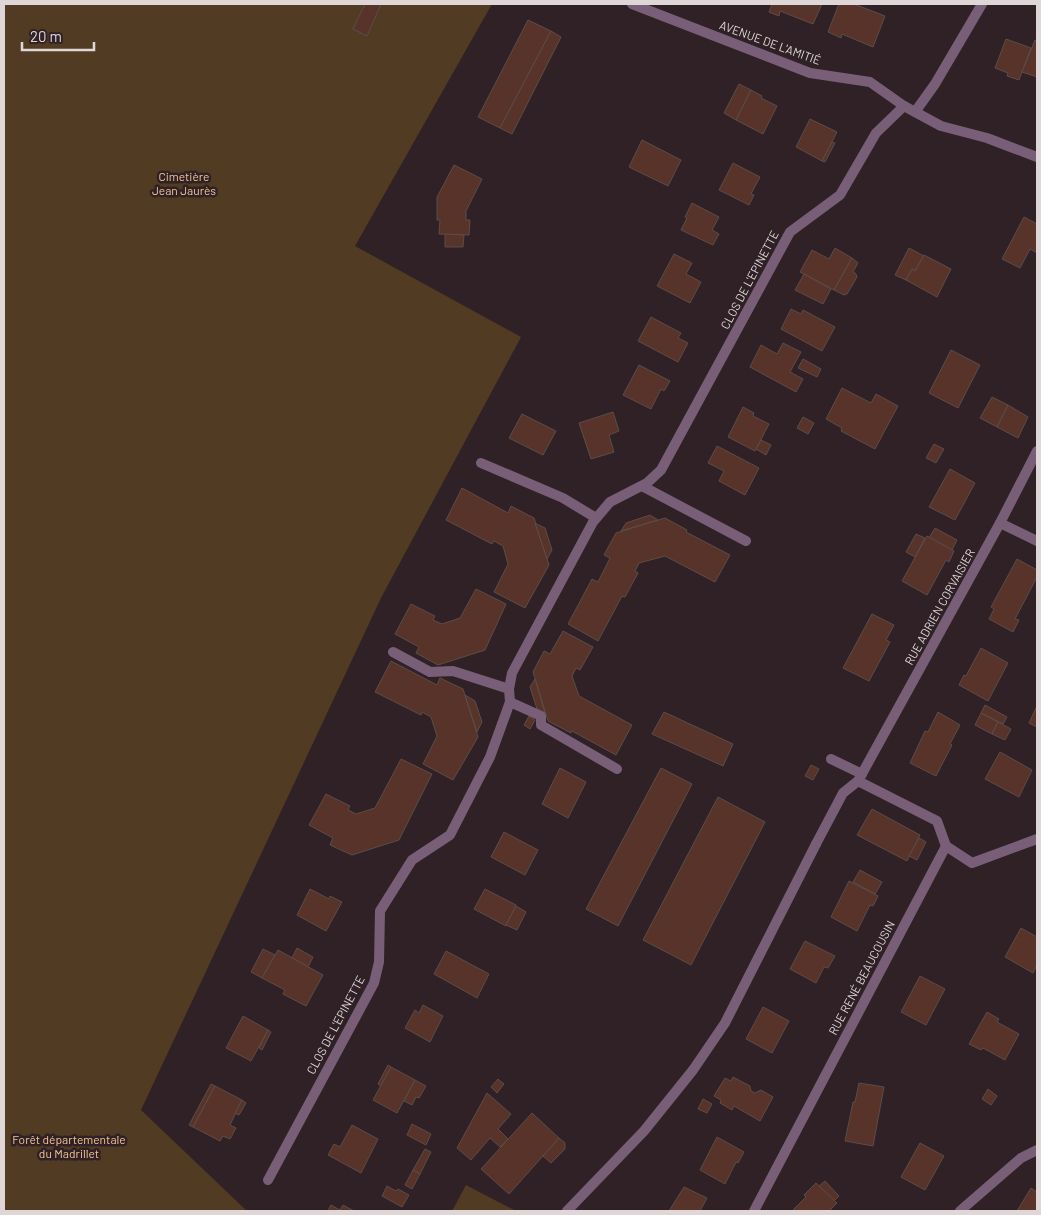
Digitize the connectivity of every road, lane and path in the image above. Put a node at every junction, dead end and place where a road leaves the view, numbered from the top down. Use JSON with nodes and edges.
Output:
{"nodes":[{"id":1,"x":632,"y":4,"type":"edge"},
{"id":2,"x":982,"y":4,"type":"edge"},
{"id":3,"x":904,"y":106,"type":"junction"},
{"id":4,"x":915,"y":112,"type":"junction"},
{"id":5,"x":1037,"y":157,"type":"edge"},
{"id":6,"x":1037,"y":451,"type":"edge"},
{"id":7,"x":481,"y":463,"type":"dead end"},
{"id":8,"x":642,"y":486,"type":"junction"},
{"id":9,"x":596,"y":518,"type":"junction"},
{"id":10,"x":1000,"y":523,"type":"junction"},
{"id":11,"x":746,"y":541,"type":"dead end"},
{"id":12,"x":1037,"y":541,"type":"edge"},
{"id":13,"x":393,"y":652,"type":"dead end"},
{"id":14,"x":509,"y":689,"type":"junction"},
{"id":15,"x":510,"y":702,"type":"junction"},
{"id":16,"x":831,"y":759,"type":"dead end"},
{"id":17,"x":617,"y":769,"type":"dead end"},
{"id":18,"x":860,"y":778,"type":"junction"},
{"id":19,"x":1037,"y":839,"type":"edge"},
{"id":20,"x":946,"y":846,"type":"junction"},
{"id":21,"x":1037,"y":1150,"type":"edge"},
{"id":22,"x":268,"y":1180,"type":"dead end"},
{"id":23,"x":567,"y":1211,"type":"edge"},
{"id":24,"x":754,"y":1211,"type":"edge"},
{"id":25,"x":960,"y":1211,"type":"edge"}],
"edges":[{"from":1,"to":3,"type":"street","name":"AVENUE DE L'AMITIÉ"},
{"from":2,"to":4,"type":"street"},
{"from":3,"to":4,"type":"street","name":"AVENUE DE L'AMITIÉ"},
{"from":3,"to":8,"type":"street","name":"CLOS DE L'EPINETTE"},
{"from":4,"to":5,"type":"street","name":"AVENUE DE L'AMITIÉ"},
{"from":6,"to":10,"type":"street","name":"RUE ADRIEN CORVAISIER"},
{"from":7,"to":9,"type":"street"},
{"from":8,"to":9,"type":"street","name":"CLOS DE L'EPINETTE"},
{"from":8,"to":11,"type":"street"},
{"from":9,"to":14,"type":"street","name":"CLOS DE L'EPINETTE"},
{"from":10,"to":12,"type":"street"},
{"from":10,"to":18,"type":"street","name":"RUE ADRIEN CORVAISIER"},
{"from":13,"to":14,"type":"street"},
{"from":14,"to":15,"type":"street","name":"CLOS DE L'EPINETTE"},
{"from":15,"to":17,"type":"street"},
{"from":15,"to":22,"type":"street","name":"CLOS DE L'EPINETTE"},
{"from":16,"to":18,"type":"street"},
{"from":18,"to":20,"type":"street"},
{"from":18,"to":23,"type":"street","name":"RUE ADRIEN CORVAISIER"},
{"from":19,"to":20,"type":"street"},
{"from":20,"to":24,"type":"street","name":"RUE RENÉ BEAUCOUSIN"},
{"from":21,"to":25,"type":"street"}]}
